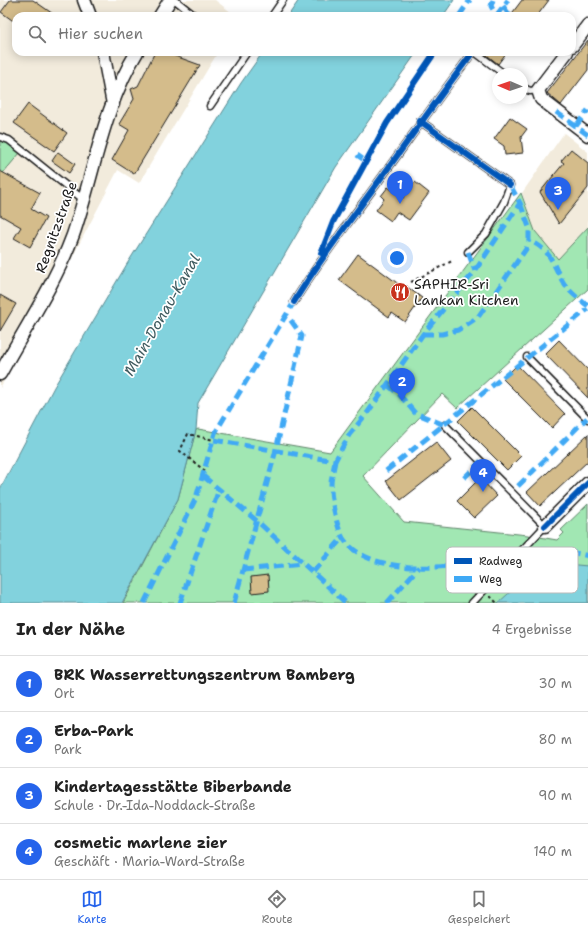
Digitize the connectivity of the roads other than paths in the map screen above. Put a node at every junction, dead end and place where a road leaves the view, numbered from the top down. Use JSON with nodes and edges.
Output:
{"nodes":[{"id":1,"x":84,"y":0,"type":"edge"},
{"id":2,"x":170,"y":0,"type":"edge"},
{"id":3,"x":175,"y":0,"type":"edge"},
{"id":4,"x":283,"y":0,"type":"edge"},
{"id":5,"x":88,"y":12,"type":"edge"},
{"id":6,"x":162,"y":12,"type":"edge"},
{"id":7,"x":190,"y":12,"type":"edge"},
{"id":8,"x":275,"y":12,"type":"edge"},
{"id":9,"x":588,"y":25,"type":"edge"},
{"id":10,"x":576,"y":41,"type":"edge"},
{"id":11,"x":104,"y":56,"type":"edge"},
{"id":12,"x":134,"y":56,"type":"edge"},
{"id":13,"x":244,"y":56,"type":"edge"},
{"id":14,"x":471,"y":56,"type":"edge"},
{"id":15,"x":479,"y":56,"type":"edge"},
{"id":16,"x":564,"y":56,"type":"edge"},
{"id":17,"x":496,"y":68,"type":"edge"},
{"id":18,"x":528,"y":90,"type":"edge"},
{"id":19,"x":538,"y":90,"type":"junction"},
{"id":20,"x":113,"y":104,"type":"junction"},
{"id":21,"x":210,"y":106,"type":"dead end"},
{"id":22,"x":420,"y":121,"type":"junction"},
{"id":23,"x":588,"y":135,"type":"edge"},
{"id":24,"x":0,"y":137,"type":"edge"},
{"id":25,"x":84,"y":200,"type":"junction"},
{"id":26,"x":468,"y":252,"type":"dead end"},
{"id":27,"x":294,"y":302,"type":"dead end"},
{"id":28,"x":527,"y":357,"type":"dead end"},
{"id":29,"x":0,"y":374,"type":"edge"},
{"id":30,"x":588,"y":419,"type":"edge"},
{"id":31,"x":445,"y":425,"type":"dead end"},
{"id":32,"x":588,"y":483,"type":"edge"},
{"id":33,"x":545,"y":526,"type":"junction"},
{"id":34,"x":525,"y":547,"type":"edge"},
{"id":35,"x":481,"y":593,"type":"edge"},
{"id":36,"x":472,"y":603,"type":"edge"}],
"edges":[{"from":1,"to":5,"type":"street"},
{"from":2,"to":6,"type":"street"},
{"from":3,"to":7,"type":"lane"},
{"from":4,"to":8,"type":"lane"},
{"from":9,"to":10,"type":"street"},
{"from":11,"to":20,"type":"street","name":"Regnitzstraße"},
{"from":12,"to":20,"type":"street","name":"Regnitzstraße"},
{"from":13,"to":21,"type":"lane"},
{"from":14,"to":22,"type":"lane"},
{"from":15,"to":17,"type":"lane"},
{"from":16,"to":19,"type":"street"},
{"from":18,"to":19,"type":"lane"},
{"from":19,"to":23,"type":"street"},
{"from":20,"to":25,"type":"street","name":"Regnitzstraße"},
{"from":22,"to":26,"type":"lane"},
{"from":22,"to":27,"type":"lane"},
{"from":24,"to":25,"type":"lane"},
{"from":25,"to":29,"type":"street","name":"Regnitzstraße"},
{"from":28,"to":30,"type":"lane"},
{"from":31,"to":33,"type":"lane"},
{"from":32,"to":33,"type":"street"},
{"from":33,"to":34,"type":"lane"},
{"from":35,"to":36,"type":"lane"}]}
